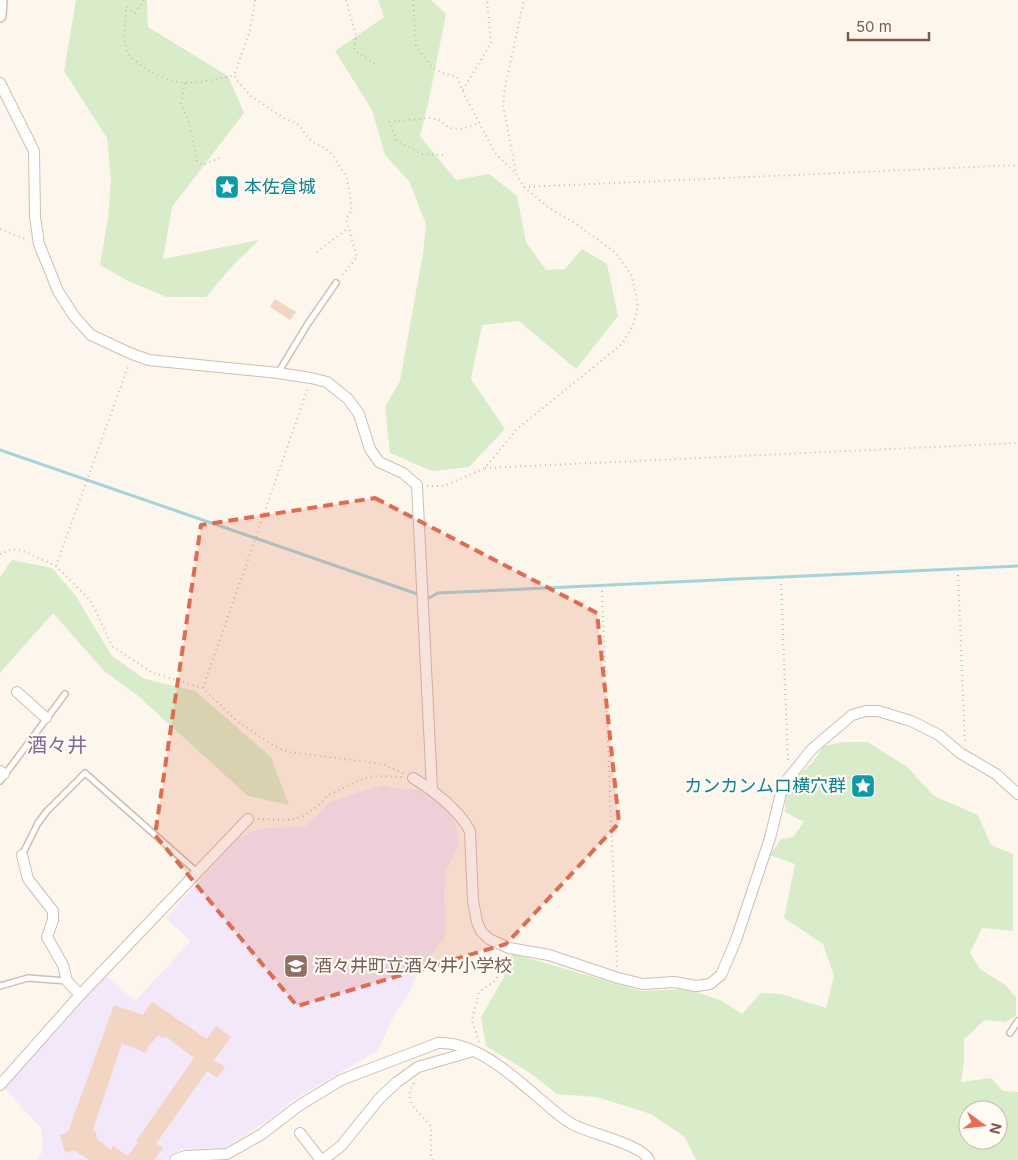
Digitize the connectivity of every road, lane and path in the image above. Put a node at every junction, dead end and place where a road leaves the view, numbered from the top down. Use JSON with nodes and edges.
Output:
{"nodes":[{"id":1,"x":1,"y":0,"type":"edge"},
{"id":2,"x":144,"y":0,"type":"edge"},
{"id":3,"x":255,"y":0,"type":"edge"},
{"id":4,"x":346,"y":0,"type":"edge"},
{"id":5,"x":413,"y":0,"type":"edge"},
{"id":6,"x":487,"y":0,"type":"edge"},
{"id":7,"x":524,"y":0,"type":"edge"},
{"id":8,"x":0,"y":16,"type":"edge"},
{"id":9,"x":377,"y":65,"type":"dead end"},
{"id":10,"x":234,"y":75,"type":"junction"},
{"id":11,"x":0,"y":83,"type":"edge"},
{"id":12,"x":185,"y":83,"type":"junction"},
{"id":13,"x":463,"y":92,"type":"junction"},
{"id":14,"x":480,"y":123,"type":"junction"},
{"id":15,"x":443,"y":154,"type":"dead end"},
{"id":16,"x":222,"y":157,"type":"dead end"},
{"id":17,"x":1018,"y":165,"type":"edge"},
{"id":18,"x":516,"y":174,"type":"junction"},
{"id":19,"x":524,"y":187,"type":"junction"},
{"id":20,"x":0,"y":229,"type":"edge"},
{"id":21,"x":348,"y":229,"type":"junction"},
{"id":22,"x":39,"y":244,"type":"junction"},
{"id":23,"x":317,"y":252,"type":"dead end"},
{"id":24,"x":336,"y":283,"type":"joint"},
{"id":25,"x":132,"y":354,"type":"junction"},
{"id":26,"x":278,"y":373,"type":"junction"},
{"id":27,"x":311,"y":378,"type":"junction"},
{"id":28,"x":1018,"y":443,"type":"edge"},
{"id":29,"x":485,"y":468,"type":"junction"},
{"id":30,"x":417,"y":486,"type":"junction"},
{"id":31,"x":0,"y":554,"type":"edge"},
{"id":32,"x":56,"y":566,"type":"junction"},
{"id":33,"x":958,"y":575,"type":"dead end"},
{"id":34,"x":781,"y":584,"type":"dead end"},
{"id":35,"x":602,"y":591,"type":"dead end"},
{"id":36,"x":203,"y":688,"type":"junction"},
{"id":37,"x":18,"y":692,"type":"dead end"},
{"id":38,"x":65,"y":694,"type":"dead end"},
{"id":39,"x":46,"y":718,"type":"junction"},
{"id":40,"x":966,"y":756,"type":"junction"},
{"id":41,"x":1,"y":775,"type":"edge"},
{"id":42,"x":413,"y":778,"type":"junction"},
{"id":43,"x":788,"y":778,"type":"junction"},
{"id":44,"x":432,"y":789,"type":"junction"},
{"id":45,"x":1018,"y":794,"type":"edge"},
{"id":46,"x":248,"y":819,"type":"joint"},
{"id":47,"x":22,"y":855,"type":"joint"},
{"id":48,"x":198,"y":873,"type":"junction"},
{"id":49,"x":509,"y":948,"type":"junction"},
{"id":50,"x":0,"y":978,"type":"edge"},
{"id":51,"x":618,"y":978,"type":"junction"},
{"id":52,"x":67,"y":981,"type":"junction"},
{"id":53,"x":2,"y":985,"type":"edge"},
{"id":54,"x":80,"y":995,"type":"junction"},
{"id":55,"x":1018,"y":1021,"type":"edge"},
{"id":56,"x":1010,"y":1033,"type":"dead end"},
{"id":57,"x":473,"y":1051,"type":"junction"},
{"id":58,"x":483,"y":1056,"type":"junction"},
{"id":59,"x":417,"y":1080,"type":"dead end"},
{"id":60,"x":1,"y":1083,"type":"edge"},
{"id":61,"x":300,"y":1133,"type":"dead end"},
{"id":62,"x":175,"y":1160,"type":"edge"},
{"id":63,"x":322,"y":1160,"type":"edge"},
{"id":64,"x":433,"y":1160,"type":"edge"},
{"id":65,"x":649,"y":1160,"type":"edge"}],
"edges":[{"from":1,"to":8,"type":"street"},
{"from":2,"to":12,"type":"path"},
{"from":3,"to":10,"type":"path"},
{"from":4,"to":9,"type":"path"},
{"from":5,"to":13,"type":"path"},
{"from":6,"to":13,"type":"path"},
{"from":7,"to":18,"type":"path"},
{"from":10,"to":12,"type":"path"},
{"from":10,"to":21,"type":"path"},
{"from":11,"to":22,"type":"street"},
{"from":12,"to":16,"type":"path"},
{"from":13,"to":14,"type":"path"},
{"from":14,"to":15,"type":"path"},
{"from":14,"to":18,"type":"path"},
{"from":17,"to":19,"type":"path"},
{"from":18,"to":19,"type":"path"},
{"from":19,"to":29,"type":"path"},
{"from":20,"to":22,"type":"path"},
{"from":21,"to":23,"type":"path"},
{"from":21,"to":24,"type":"path"},
{"from":22,"to":25,"type":"street"},
{"from":24,"to":26,"type":"lane"},
{"from":25,"to":26,"type":"street"},
{"from":25,"to":32,"type":"path"},
{"from":26,"to":27,"type":"street"},
{"from":27,"to":30,"type":"street"},
{"from":27,"to":36,"type":"path"},
{"from":28,"to":29,"type":"path"},
{"from":29,"to":30,"type":"path"},
{"from":30,"to":44,"type":"street"},
{"from":31,"to":32,"type":"path"},
{"from":32,"to":36,"type":"path"},
{"from":33,"to":40,"type":"path"},
{"from":34,"to":43,"type":"path"},
{"from":35,"to":51,"type":"path"},
{"from":36,"to":42,"type":"path"},
{"from":37,"to":39,"type":"street"},
{"from":38,"to":39,"type":"lane"},
{"from":39,"to":41,"type":"lane"},
{"from":40,"to":43,"type":"street"},
{"from":40,"to":45,"type":"street"},
{"from":42,"to":44,"type":"street"},
{"from":42,"to":46,"type":"path"},
{"from":43,"to":51,"type":"street"},
{"from":44,"to":49,"type":"street"},
{"from":46,"to":48,"type":"street"},
{"from":47,"to":48,"type":"lane"},
{"from":47,"to":52,"type":"street"},
{"from":48,"to":54,"type":"street"},
{"from":49,"to":51,"type":"street"},
{"from":49,"to":58,"type":"path"},
{"from":50,"to":53,"type":"lane"},
{"from":52,"to":53,"type":"lane"},
{"from":52,"to":54,"type":"street"},
{"from":54,"to":60,"type":"street"},
{"from":55,"to":56,"type":"lane"},
{"from":57,"to":58,"type":"street"},
{"from":57,"to":62,"type":"street"},
{"from":57,"to":63,"type":"street"},
{"from":58,"to":65,"type":"street"},
{"from":59,"to":64,"type":"path"},
{"from":61,"to":63,"type":"street"}]}
